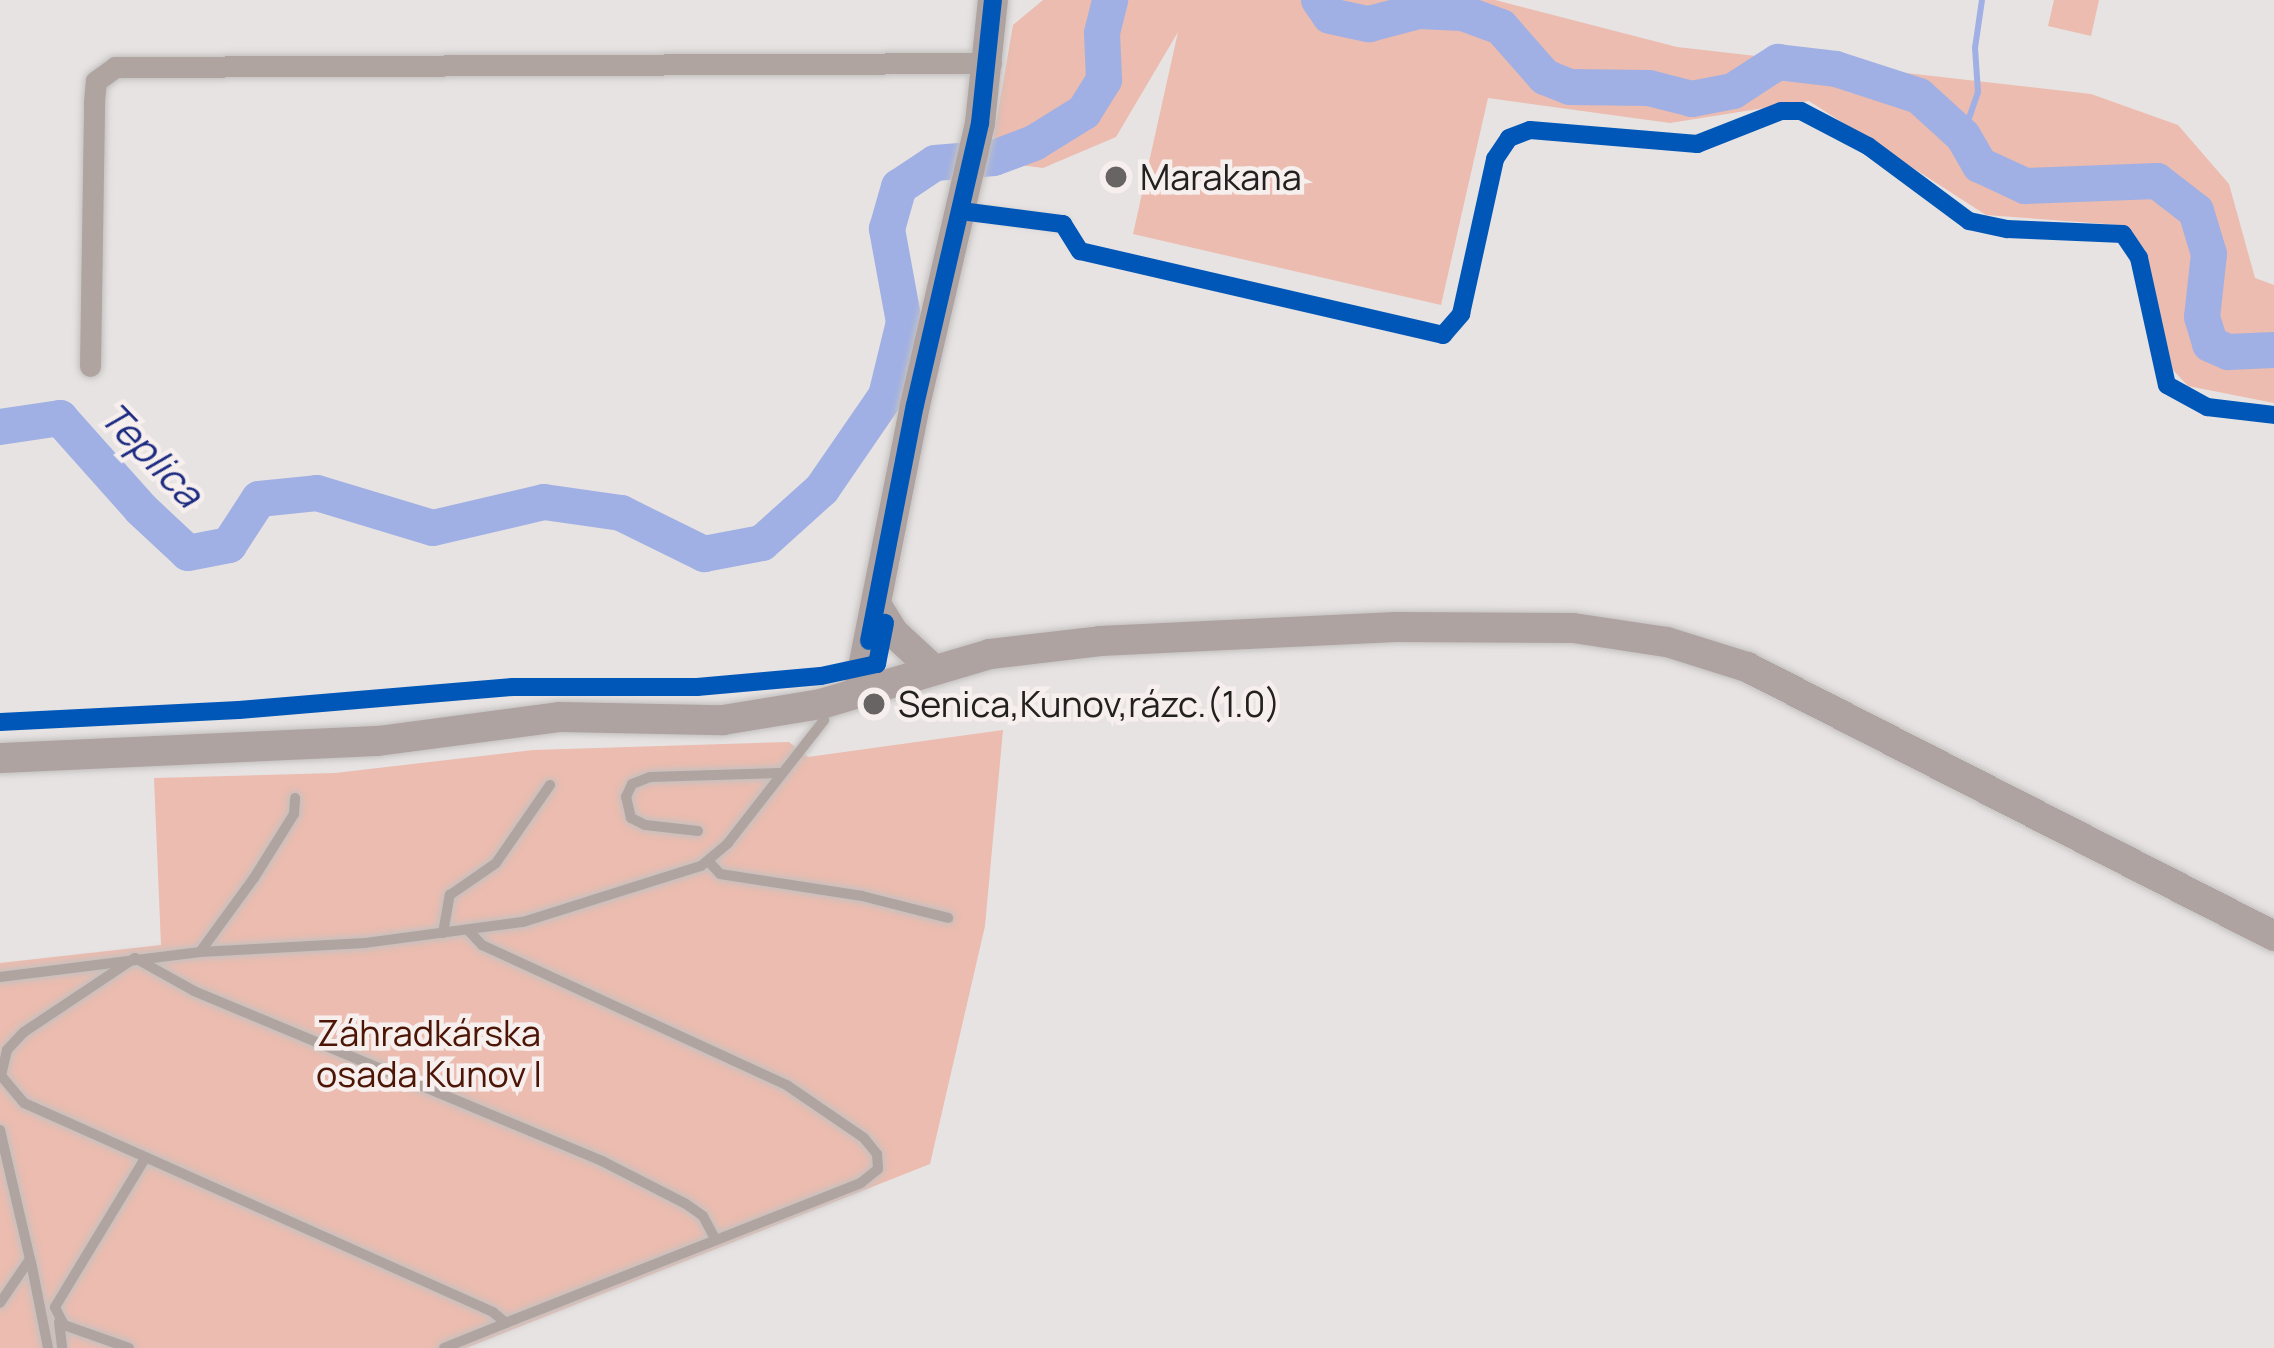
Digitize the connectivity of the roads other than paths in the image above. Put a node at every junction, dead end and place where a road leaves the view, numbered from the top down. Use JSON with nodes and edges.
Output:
{"nodes":[{"id":1,"x":993,"y":0,"type":"edge"},
{"id":2,"x":991,"y":63,"type":"junction"},
{"id":3,"x":964,"y":198,"type":"junction"},
{"id":4,"x":1063,"y":224,"type":"dead end"},
{"id":5,"x":90,"y":366,"type":"dead end"},
{"id":6,"x":877,"y":606,"type":"junction"},
{"id":7,"x":932,"y":669,"type":"junction"},
{"id":8,"x":858,"y":693,"type":"junction"},
{"id":9,"x":821,"y":704,"type":"junction"},
{"id":10,"x":0,"y":758,"type":"edge"},
{"id":11,"x":780,"y":773,"type":"junction"},
{"id":12,"x":550,"y":784,"type":"dead end"},
{"id":13,"x":295,"y":799,"type":"dead end"},
{"id":14,"x":698,"y":831,"type":"dead end"},
{"id":15,"x":709,"y":862,"type":"junction"},
{"id":16,"x":948,"y":918,"type":"dead end"},
{"id":17,"x":468,"y":930,"type":"junction"},
{"id":18,"x":442,"y":933,"type":"junction"},
{"id":19,"x":2274,"y":936,"type":"edge"},
{"id":20,"x":200,"y":952,"type":"junction"},
{"id":21,"x":135,"y":958,"type":"junction"},
{"id":22,"x":0,"y":977,"type":"edge"},
{"id":23,"x":0,"y":1130,"type":"edge"},
{"id":24,"x":146,"y":1157,"type":"junction"},
{"id":25,"x":716,"y":1240,"type":"junction"},
{"id":26,"x":30,"y":1259,"type":"junction"},
{"id":27,"x":0,"y":1303,"type":"edge"},
{"id":28,"x":59,"y":1322,"type":"junction"},
{"id":29,"x":506,"y":1323,"type":"junction"},
{"id":30,"x":48,"y":1348,"type":"edge"},
{"id":31,"x":62,"y":1348,"type":"edge"},
{"id":32,"x":129,"y":1348,"type":"edge"},
{"id":33,"x":444,"y":1348,"type":"edge"}],
"edges":[{"from":1,"to":2,"type":"main road"},
{"from":2,"to":3,"type":"main road"},
{"from":2,"to":5,"type":"street"},
{"from":3,"to":4,"type":"lane"},
{"from":3,"to":6,"type":"main road"},
{"from":6,"to":7,"type":"main road"},
{"from":6,"to":8,"type":"main road"},
{"from":7,"to":8,"type":"main road"},
{"from":7,"to":19,"type":"main road"},
{"from":8,"to":9,"type":"main road"},
{"from":9,"to":10,"type":"main road"},
{"from":9,"to":11,"type":"lane"},
{"from":11,"to":14,"type":"lane"},
{"from":11,"to":15,"type":"lane"},
{"from":12,"to":18,"type":"lane"},
{"from":13,"to":20,"type":"lane"},
{"from":15,"to":16,"type":"lane"},
{"from":15,"to":17,"type":"lane"},
{"from":17,"to":18,"type":"lane"},
{"from":17,"to":25,"type":"lane"},
{"from":18,"to":20,"type":"lane"},
{"from":20,"to":21,"type":"lane"},
{"from":21,"to":22,"type":"lane"},
{"from":21,"to":24,"type":"lane"},
{"from":21,"to":25,"type":"lane"},
{"from":23,"to":26,"type":"lane"},
{"from":24,"to":28,"type":"lane"},
{"from":24,"to":29,"type":"lane"},
{"from":25,"to":29,"type":"lane"},
{"from":26,"to":27,"type":"lane"},
{"from":26,"to":30,"type":"lane"},
{"from":28,"to":31,"type":"lane"},
{"from":28,"to":32,"type":"lane"},
{"from":29,"to":33,"type":"lane"}]}
